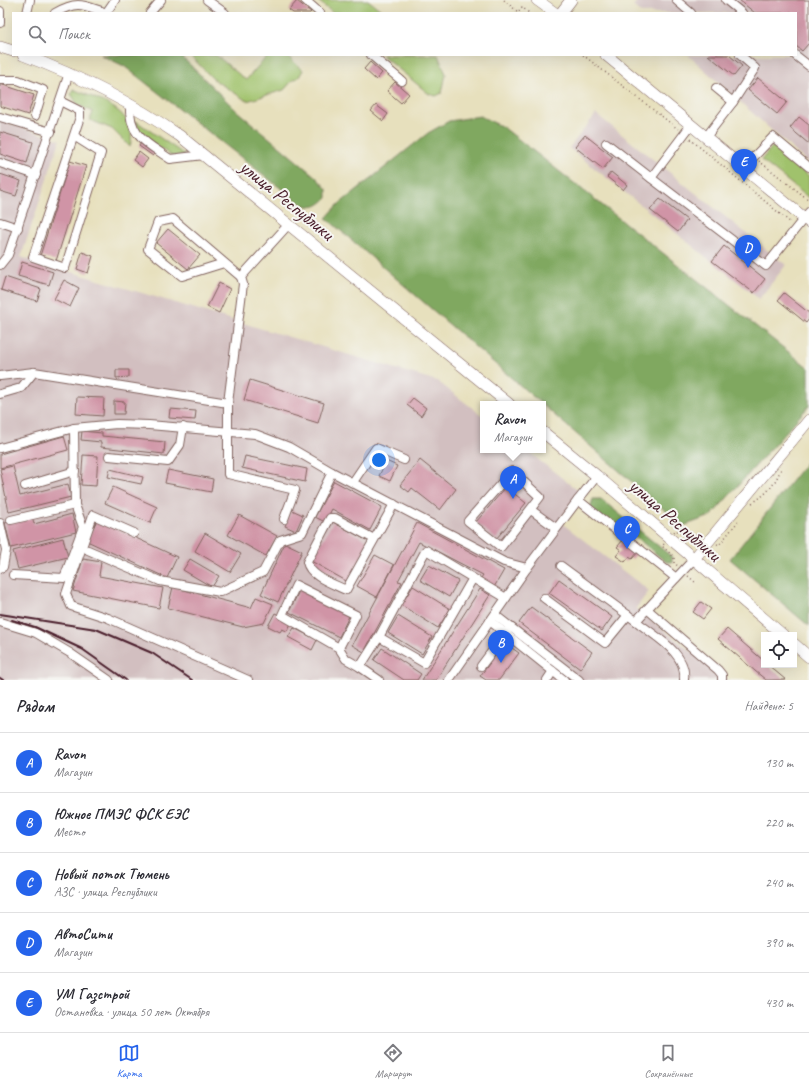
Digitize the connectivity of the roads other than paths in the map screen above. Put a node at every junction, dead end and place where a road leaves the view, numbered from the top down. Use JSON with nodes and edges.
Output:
{"nodes":[{"id":1,"x":30,"y":0,"type":"edge"},
{"id":2,"x":115,"y":0,"type":"edge"},
{"id":3,"x":161,"y":0,"type":"edge"},
{"id":4,"x":207,"y":0,"type":"edge"},
{"id":5,"x":305,"y":0,"type":"edge"},
{"id":6,"x":536,"y":0,"type":"edge"},
{"id":7,"x":571,"y":0,"type":"edge"},
{"id":8,"x":726,"y":0,"type":"edge"},
{"id":9,"x":677,"y":1,"type":"edge"},
{"id":10,"x":0,"y":11,"type":"edge"},
{"id":11,"x":27,"y":12,"type":"edge"},
{"id":12,"x":57,"y":12,"type":"edge"},
{"id":13,"x":104,"y":12,"type":"edge"},
{"id":14,"x":107,"y":12,"type":"edge"},
{"id":15,"x":151,"y":12,"type":"edge"},
{"id":16,"x":224,"y":12,"type":"edge"},
{"id":17,"x":319,"y":12,"type":"edge"},
{"id":18,"x":554,"y":12,"type":"edge"},
{"id":19,"x":562,"y":12,"type":"edge"},
{"id":20,"x":690,"y":12,"type":"edge"},
{"id":21,"x":741,"y":12,"type":"edge"},
{"id":22,"x":0,"y":23,"type":"edge"},
{"id":23,"x":0,"y":47,"type":"edge"},
{"id":24,"x":12,"y":51,"type":"edge"},
{"id":25,"x":26,"y":56,"type":"edge"},
{"id":26,"x":372,"y":56,"type":"edge"},
{"id":27,"x":607,"y":56,"type":"edge"},
{"id":28,"x":741,"y":56,"type":"edge"},
{"id":29,"x":796,"y":56,"type":"edge"},
{"id":30,"x":809,"y":66,"type":"edge"},
{"id":31,"x":69,"y":73,"type":"junction"},
{"id":32,"x":0,"y":80,"type":"edge"},
{"id":33,"x":402,"y":81,"type":"dead end"},
{"id":34,"x":716,"y":88,"type":"dead end"},
{"id":35,"x":60,"y":101,"type":"junction"},
{"id":36,"x":733,"y":102,"type":"junction"},
{"id":37,"x":130,"y":104,"type":"junction"},
{"id":38,"x":35,"y":116,"type":"dead end"},
{"id":39,"x":0,"y":117,"type":"edge"},
{"id":40,"x":691,"y":125,"type":"junction"},
{"id":41,"x":50,"y":132,"type":"junction"},
{"id":42,"x":74,"y":136,"type":"junction"},
{"id":43,"x":706,"y":137,"type":"junction"},
{"id":44,"x":606,"y":143,"type":"dead end"},
{"id":45,"x":204,"y":155,"type":"junction"},
{"id":46,"x":0,"y":163,"type":"edge"},
{"id":47,"x":809,"y":167,"type":"edge"},
{"id":48,"x":743,"y":168,"type":"junction"},
{"id":49,"x":36,"y":175,"type":"junction"},
{"id":50,"x":651,"y":178,"type":"junction"},
{"id":51,"x":807,"y":218,"type":"edge"},
{"id":52,"x":0,"y":222,"type":"edge"},
{"id":53,"x":288,"y":224,"type":"junction"},
{"id":54,"x":18,"y":228,"type":"junction"},
{"id":55,"x":224,"y":263,"type":"junction"},
{"id":56,"x":0,"y":265,"type":"edge"},
{"id":57,"x":241,"y":277,"type":"junction"},
{"id":58,"x":34,"y":372,"type":"junction"},
{"id":59,"x":0,"y":376,"type":"edge"},
{"id":60,"x":0,"y":394,"type":"edge"},
{"id":61,"x":505,"y":401,"type":"edge"},
{"id":62,"x":228,"y":403,"type":"junction"},
{"id":63,"x":809,"y":420,"type":"edge"},
{"id":64,"x":183,"y":427,"type":"junction"},
{"id":65,"x":74,"y":428,"type":"junction"},
{"id":66,"x":228,"y":431,"type":"junction"},
{"id":67,"x":546,"y":434,"type":"edge"},
{"id":68,"x":0,"y":448,"type":"edge"},
{"id":69,"x":108,"y":456,"type":"dead end"},
{"id":70,"x":404,"y":460,"type":"dead end"},
{"id":71,"x":75,"y":472,"type":"junction"},
{"id":72,"x":332,"y":472,"type":"junction"},
{"id":73,"x":597,"y":476,"type":"junction"},
{"id":74,"x":353,"y":482,"type":"junction"},
{"id":75,"x":25,"y":486,"type":"dead end"},
{"id":76,"x":578,"y":500,"type":"junction"},
{"id":77,"x":394,"y":504,"type":"junction"},
{"id":78,"x":75,"y":505,"type":"junction"},
{"id":79,"x":531,"y":510,"type":"junction"},
{"id":80,"x":284,"y":519,"type":"dead end"},
{"id":81,"x":11,"y":520,"type":"dead end"},
{"id":82,"x":0,"y":523,"type":"edge"},
{"id":83,"x":556,"y":528,"type":"junction"},
{"id":84,"x":134,"y":533,"type":"dead end"},
{"id":85,"x":374,"y":539,"type":"junction"},
{"id":86,"x":88,"y":550,"type":"dead end"},
{"id":87,"x":693,"y":560,"type":"junction"},
{"id":88,"x":561,"y":566,"type":"dead end"},
{"id":89,"x":0,"y":568,"type":"edge"},
{"id":90,"x":527,"y":568,"type":"junction"},
{"id":91,"x":13,"y":574,"type":"dead end"},
{"id":92,"x":473,"y":578,"type":"junction"},
{"id":93,"x":676,"y":578,"type":"junction"},
{"id":94,"x":506,"y":598,"type":"junction"},
{"id":95,"x":544,"y":598,"type":"dead end"},
{"id":96,"x":647,"y":609,"type":"junction"},
{"id":97,"x":628,"y":615,"type":"junction"},
{"id":98,"x":492,"y":618,"type":"junction"},
{"id":99,"x":636,"y":621,"type":"junction"},
{"id":100,"x":0,"y":622,"type":"edge"},
{"id":101,"x":508,"y":630,"type":"junction"},
{"id":102,"x":779,"y":632,"type":"edge"},
{"id":103,"x":379,"y":637,"type":"junction"},
{"id":104,"x":797,"y":647,"type":"edge"},
{"id":105,"x":339,"y":648,"type":"junction"},
{"id":106,"x":809,"y":657,"type":"edge"},
{"id":107,"x":481,"y":666,"type":"dead end"},
{"id":108,"x":360,"y":667,"type":"junction"},
{"id":109,"x":553,"y":671,"type":"junction"},
{"id":110,"x":109,"y":680,"type":"edge"},
{"id":111,"x":248,"y":680,"type":"edge"},
{"id":112,"x":379,"y":680,"type":"edge"},
{"id":113,"x":449,"y":680,"type":"edge"},
{"id":114,"x":547,"y":680,"type":"edge"},
{"id":115,"x":564,"y":680,"type":"edge"},
{"id":116,"x":579,"y":680,"type":"edge"},
{"id":117,"x":684,"y":680,"type":"edge"},
{"id":118,"x":722,"y":680,"type":"edge"}],
"edges":[{"from":1,"to":11,"type":"street"},
{"from":2,"to":14,"type":"street"},
{"from":3,"to":15,"type":"street"},
{"from":4,"to":16,"type":"street"},
{"from":5,"to":17,"type":"street"},
{"from":6,"to":18,"type":"main road"},
{"from":7,"to":19,"type":"main road"},
{"from":8,"to":21,"type":"street"},
{"from":9,"to":20,"type":"street"},
{"from":10,"to":22,"type":"street"},
{"from":12,"to":13,"type":"street"},
{"from":23,"to":24,"type":"main road"},
{"from":25,"to":31,"type":"main road","name":"улица Республики"},
{"from":26,"to":33,"type":"street"},
{"from":27,"to":40,"type":"main road"},
{"from":28,"to":36,"type":"street"},
{"from":29,"to":30,"type":"street"},
{"from":31,"to":35,"type":"street"},
{"from":31,"to":37,"type":"main road","name":"улица Республики"},
{"from":32,"to":38,"type":"street"},
{"from":34,"to":36,"type":"street"},
{"from":35,"to":41,"type":"street"},
{"from":35,"to":42,"type":"street"},
{"from":36,"to":43,"type":"street"},
{"from":37,"to":45,"type":"main road","name":"улица Республики"},
{"from":37,"to":45,"type":"street"},
{"from":39,"to":41,"type":"street"},
{"from":40,"to":43,"type":"main road"},
{"from":40,"to":50,"type":"street"},
{"from":41,"to":49,"type":"street"},
{"from":42,"to":42,"type":"street"},
{"from":43,"to":48,"type":"main road"},
{"from":44,"to":50,"type":"street"},
{"from":45,"to":53,"type":"main road","name":"улица Республики"},
{"from":46,"to":49,"type":"street"},
{"from":47,"to":48,"type":"street"},
{"from":48,"to":51,"type":"main road"},
{"from":49,"to":54,"type":"street"},
{"from":50,"to":51,"type":"street"},
{"from":52,"to":54,"type":"street"},
{"from":53,"to":57,"type":"street"},
{"from":53,"to":61,"type":"main road","name":"улица Республики"},
{"from":54,"to":56,"type":"street"},
{"from":55,"to":55,"type":"street"},
{"from":55,"to":57,"type":"street"},
{"from":57,"to":62,"type":"street"},
{"from":58,"to":59,"type":"street"},
{"from":58,"to":60,"type":"street"},
{"from":58,"to":62,"type":"street"},
{"from":62,"to":66,"type":"street"},
{"from":63,"to":87,"type":"main road"},
{"from":64,"to":65,"type":"street"},
{"from":64,"to":66,"type":"street"},
{"from":64,"to":69,"type":"street"},
{"from":65,"to":68,"type":"street"},
{"from":65,"to":71,"type":"street"},
{"from":66,"to":72,"type":"street"},
{"from":66,"to":80,"type":"street"},
{"from":67,"to":73,"type":"main road","name":"улица Республики"},
{"from":70,"to":74,"type":"street"},
{"from":71,"to":75,"type":"street"},
{"from":71,"to":78,"type":"street"},
{"from":72,"to":74,"type":"street"},
{"from":72,"to":86,"type":"street"},
{"from":73,"to":76,"type":"street"},
{"from":73,"to":87,"type":"main road","name":"улица Республики"},
{"from":74,"to":77,"type":"street"},
{"from":76,"to":83,"type":"street"},
{"from":76,"to":93,"type":"street"},
{"from":77,"to":85,"type":"street"},
{"from":77,"to":90,"type":"street"},
{"from":78,"to":81,"type":"street"},
{"from":78,"to":91,"type":"street"},
{"from":79,"to":79,"type":"street"},
{"from":79,"to":83,"type":"street"},
{"from":82,"to":89,"type":"street"},
{"from":83,"to":90,"type":"street"},
{"from":84,"to":111,"type":"street"},
{"from":85,"to":85,"type":"street"},
{"from":87,"to":93,"type":"street"},
{"from":87,"to":102,"type":"main road","name":"улица Республики"},
{"from":88,"to":97,"type":"street"},
{"from":90,"to":94,"type":"street"},
{"from":92,"to":94,"type":"street"},
{"from":92,"to":103,"type":"street"},
{"from":92,"to":103,"type":"street"},
{"from":93,"to":96,"type":"street"},
{"from":94,"to":98,"type":"street"},
{"from":95,"to":97,"type":"street"},
{"from":96,"to":99,"type":"street"},
{"from":96,"to":118,"type":"street"},
{"from":97,"to":99,"type":"street"},
{"from":98,"to":101,"type":"street"},
{"from":98,"to":113,"type":"street"},
{"from":99,"to":117,"type":"street"},
{"from":100,"to":110,"type":"street"},
{"from":101,"to":107,"type":"street"},
{"from":101,"to":109,"type":"street"},
{"from":101,"to":116,"type":"street"},
{"from":103,"to":108,"type":"street"},
{"from":104,"to":106,"type":"main road"},
{"from":105,"to":105,"type":"street"},
{"from":105,"to":108,"type":"street"},
{"from":108,"to":112,"type":"street"},
{"from":109,"to":114,"type":"street"},
{"from":109,"to":115,"type":"street"}]}
